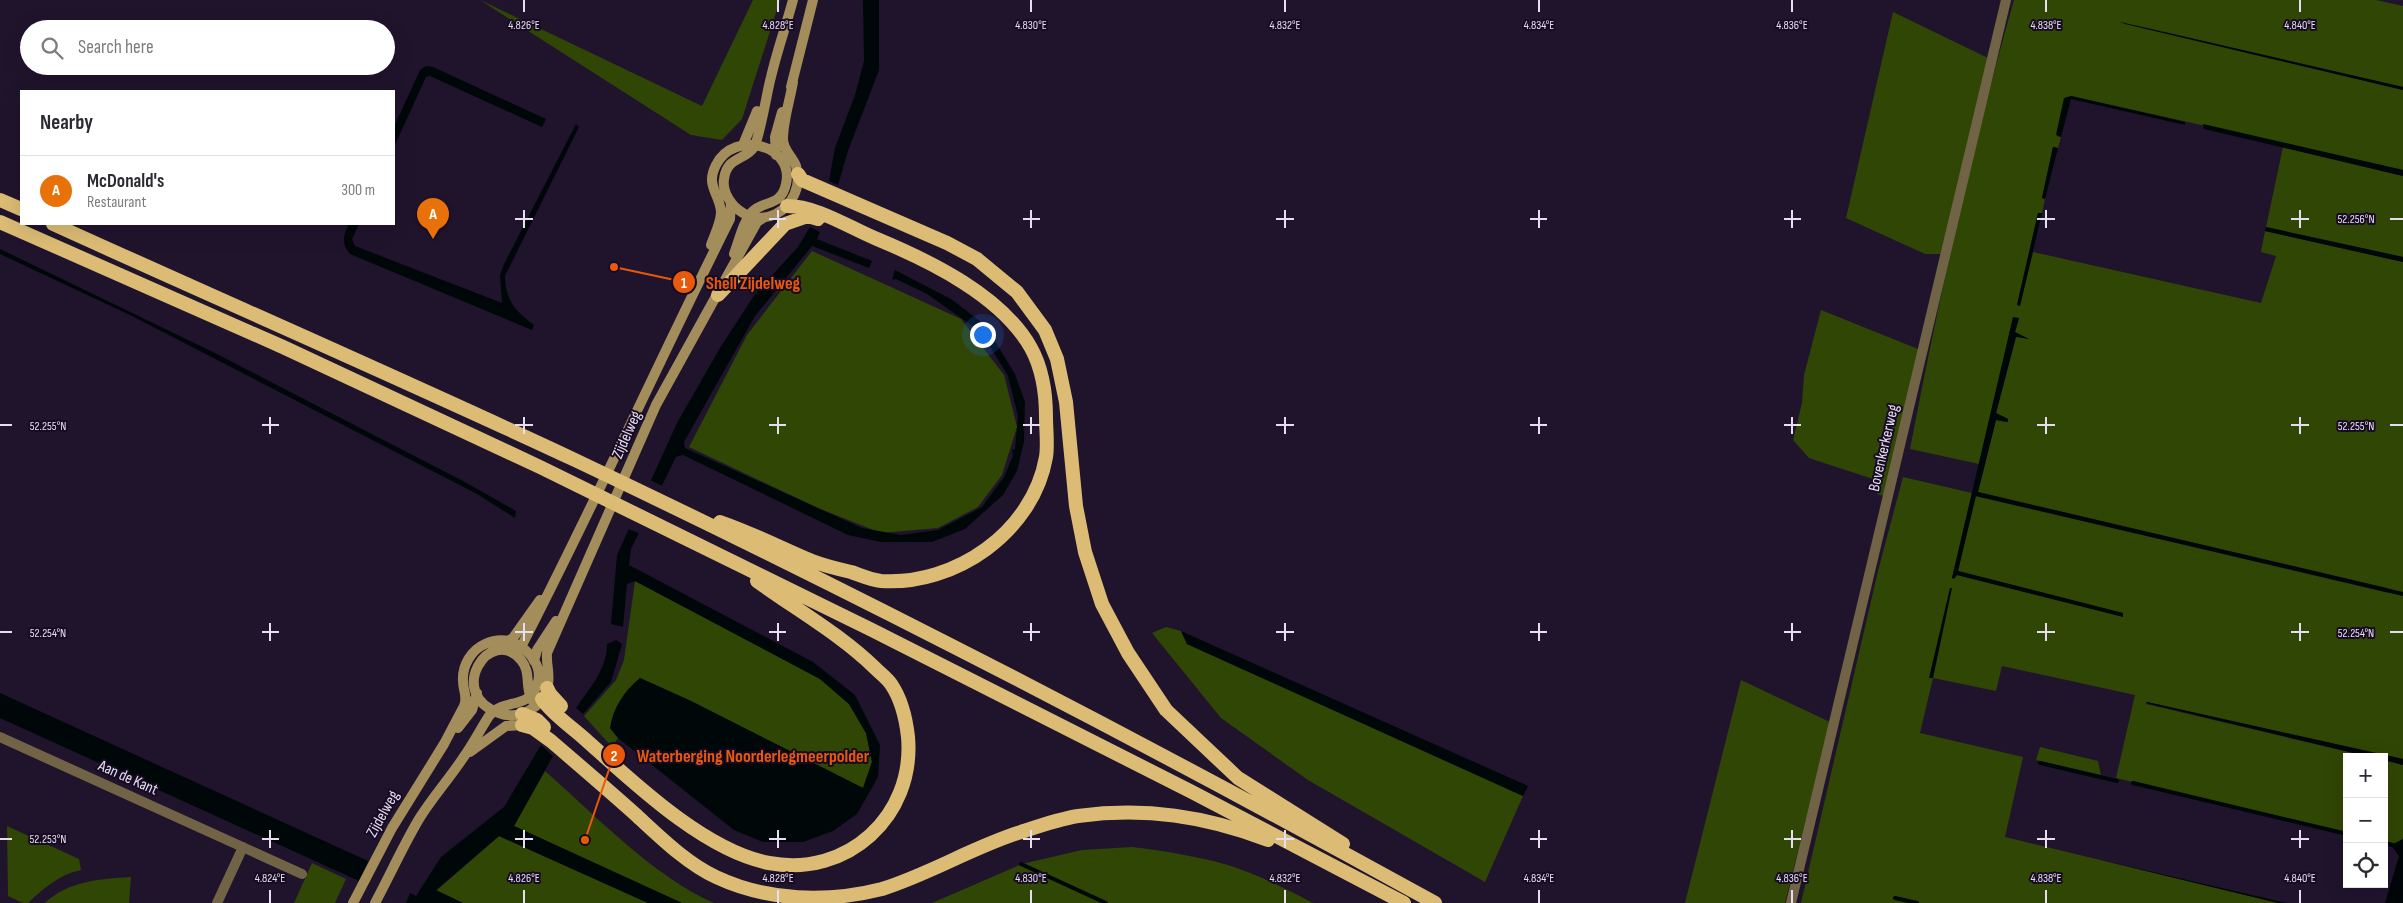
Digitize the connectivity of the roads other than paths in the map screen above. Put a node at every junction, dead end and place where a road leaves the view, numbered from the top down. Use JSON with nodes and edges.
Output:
{"nodes":[{"id":1,"x":793,"y":0,"type":"edge"},
{"id":2,"x":813,"y":0,"type":"edge"},
{"id":3,"x":2006,"y":0,"type":"edge"},
{"id":4,"x":771,"y":76,"type":"junction"},
{"id":5,"x":793,"y":82,"type":"junction"},
{"id":6,"x":755,"y":144,"type":"junction"},
{"id":7,"x":743,"y":145,"type":"junction"},
{"id":8,"x":776,"y":155,"type":"junction"},
{"id":9,"x":713,"y":174,"type":"junction"},
{"id":10,"x":724,"y":179,"type":"junction"},
{"id":11,"x":794,"y":180,"type":"junction"},
{"id":12,"x":0,"y":200,"type":"edge"},
{"id":13,"x":731,"y":202,"type":"junction"},
{"id":14,"x":788,"y":206,"type":"junction"},
{"id":15,"x":20,"y":210,"type":"edge"},
{"id":16,"x":749,"y":216,"type":"junction"},
{"id":17,"x":763,"y":218,"type":"junction"},
{"id":18,"x":0,"y":222,"type":"edge"},
{"id":19,"x":55,"y":225,"type":"edge"},
{"id":20,"x":843,"y":225,"type":"junction"},
{"id":21,"x":697,"y":284,"type":"junction"},
{"id":22,"x":718,"y":295,"type":"junction"},
{"id":23,"x":672,"y":507,"type":"junction"},
{"id":24,"x":726,"y":559,"type":"junction"},
{"id":25,"x":553,"y":581,"type":"junction"},
{"id":26,"x":574,"y":593,"type":"junction"},
{"id":27,"x":508,"y":641,"type":"junction"},
{"id":28,"x":521,"y":647,"type":"junction"},
{"id":29,"x":474,"y":651,"type":"junction"},
{"id":30,"x":512,"y":654,"type":"junction"},
{"id":31,"x":534,"y":661,"type":"junction"},
{"id":32,"x":477,"y":665,"type":"junction"},
{"id":33,"x":477,"y":693,"type":"junction"},
{"id":34,"x":538,"y":696,"type":"junction"},
{"id":35,"x":493,"y":711,"type":"junction"},
{"id":36,"x":505,"y":715,"type":"junction"},
{"id":37,"x":522,"y":719,"type":"junction"},
{"id":38,"x":0,"y":737,"type":"edge"},
{"id":39,"x":444,"y":744,"type":"junction"},
{"id":40,"x":464,"y":757,"type":"junction"},
{"id":41,"x":243,"y":847,"type":"junction"},
{"id":42,"x":302,"y":874,"type":"dead end"},
{"id":43,"x":1397,"y":882,"type":"junction"},
{"id":44,"x":1385,"y":892,"type":"junction"},
{"id":45,"x":377,"y":899,"type":"edge"},
{"id":46,"x":217,"y":903,"type":"edge"},
{"id":47,"x":353,"y":903,"type":"edge"},
{"id":48,"x":1404,"y":903,"type":"edge"},
{"id":49,"x":1436,"y":903,"type":"edge"},
{"id":50,"x":1791,"y":903,"type":"edge"}],
"edges":[{"from":1,"to":4,"type":"main road"},
{"from":2,"to":5,"type":"main road"},
{"from":3,"to":50,"type":"street","name":"Bovenkerkerweg"},
{"from":4,"to":6,"type":"main road"},
{"from":4,"to":7,"type":"main road"},
{"from":5,"to":8,"type":"main road"},
{"from":5,"to":11,"type":"main road"},
{"from":6,"to":7,"type":"main road"},
{"from":6,"to":8,"type":"main road"},
{"from":6,"to":10,"type":"main road"},
{"from":7,"to":9,"type":"main road"},
{"from":8,"to":11,"type":"main road"},
{"from":9,"to":10,"type":"main road"},
{"from":9,"to":21,"type":"main road","name":"Zijdelweg"},
{"from":10,"to":13,"type":"main road"},
{"from":11,"to":14,"type":"main road"},
{"from":11,"to":16,"type":"main road"},
{"from":11,"to":43,"type":"highway"},
{"from":12,"to":15,"type":"highway"},
{"from":13,"to":16,"type":"main road"},
{"from":13,"to":21,"type":"main road","name":"Zijdelweg"},
{"from":14,"to":17,"type":"main road"},
{"from":14,"to":20,"type":"highway"},
{"from":16,"to":17,"type":"main road"},
{"from":16,"to":22,"type":"main road","name":"Zijdelweg"},
{"from":17,"to":22,"type":"main road","name":"Zijdelweg"},
{"from":18,"to":24,"type":"highway"},
{"from":19,"to":23,"type":"highway"},
{"from":20,"to":22,"type":"highway"},
{"from":20,"to":23,"type":"highway"},
{"from":21,"to":25,"type":"main road","name":"Zijdelweg"},
{"from":22,"to":26,"type":"main road","name":"Zijdelweg"},
{"from":23,"to":43,"type":"highway"},
{"from":24,"to":34,"type":"highway"},
{"from":24,"to":44,"type":"highway"},
{"from":25,"to":27,"type":"main road","name":"Zijdelweg"},
{"from":25,"to":28,"type":"main road","name":"Zijdelweg"},
{"from":26,"to":31,"type":"main road","name":"Zijdelweg"},
{"from":26,"to":34,"type":"main road","name":"Zijdelweg"},
{"from":27,"to":28,"type":"main road"},
{"from":27,"to":29,"type":"main road"},
{"from":28,"to":30,"type":"main road"},
{"from":28,"to":31,"type":"main road"},
{"from":29,"to":32,"type":"main road"},
{"from":29,"to":39,"type":"main road","name":"Zijdelweg"},
{"from":30,"to":32,"type":"main road"},
{"from":30,"to":34,"type":"main road"},
{"from":31,"to":34,"type":"main road"},
{"from":32,"to":33,"type":"main road"},
{"from":33,"to":35,"type":"main road"},
{"from":33,"to":39,"type":"main road","name":"Zijdelweg"},
{"from":34,"to":35,"type":"main road"},
{"from":34,"to":37,"type":"main road"},
{"from":35,"to":36,"type":"main road"},
{"from":35,"to":40,"type":"main road","name":"Zijdelweg"},
{"from":36,"to":37,"type":"main road"},
{"from":36,"to":40,"type":"main road","name":"Zijdelweg"},
{"from":37,"to":40,"type":"main road","name":"Zijdelweg"},
{"from":37,"to":44,"type":"highway"},
{"from":38,"to":41,"type":"street","name":"Aan de Kant"},
{"from":39,"to":47,"type":"main road","name":"Zijdelweg"},
{"from":40,"to":45,"type":"main road","name":"Zijdelweg"},
{"from":41,"to":42,"type":"street","name":"Aan de Kant"},
{"from":41,"to":46,"type":"street"},
{"from":43,"to":49,"type":"highway"},
{"from":44,"to":48,"type":"highway"}]}
